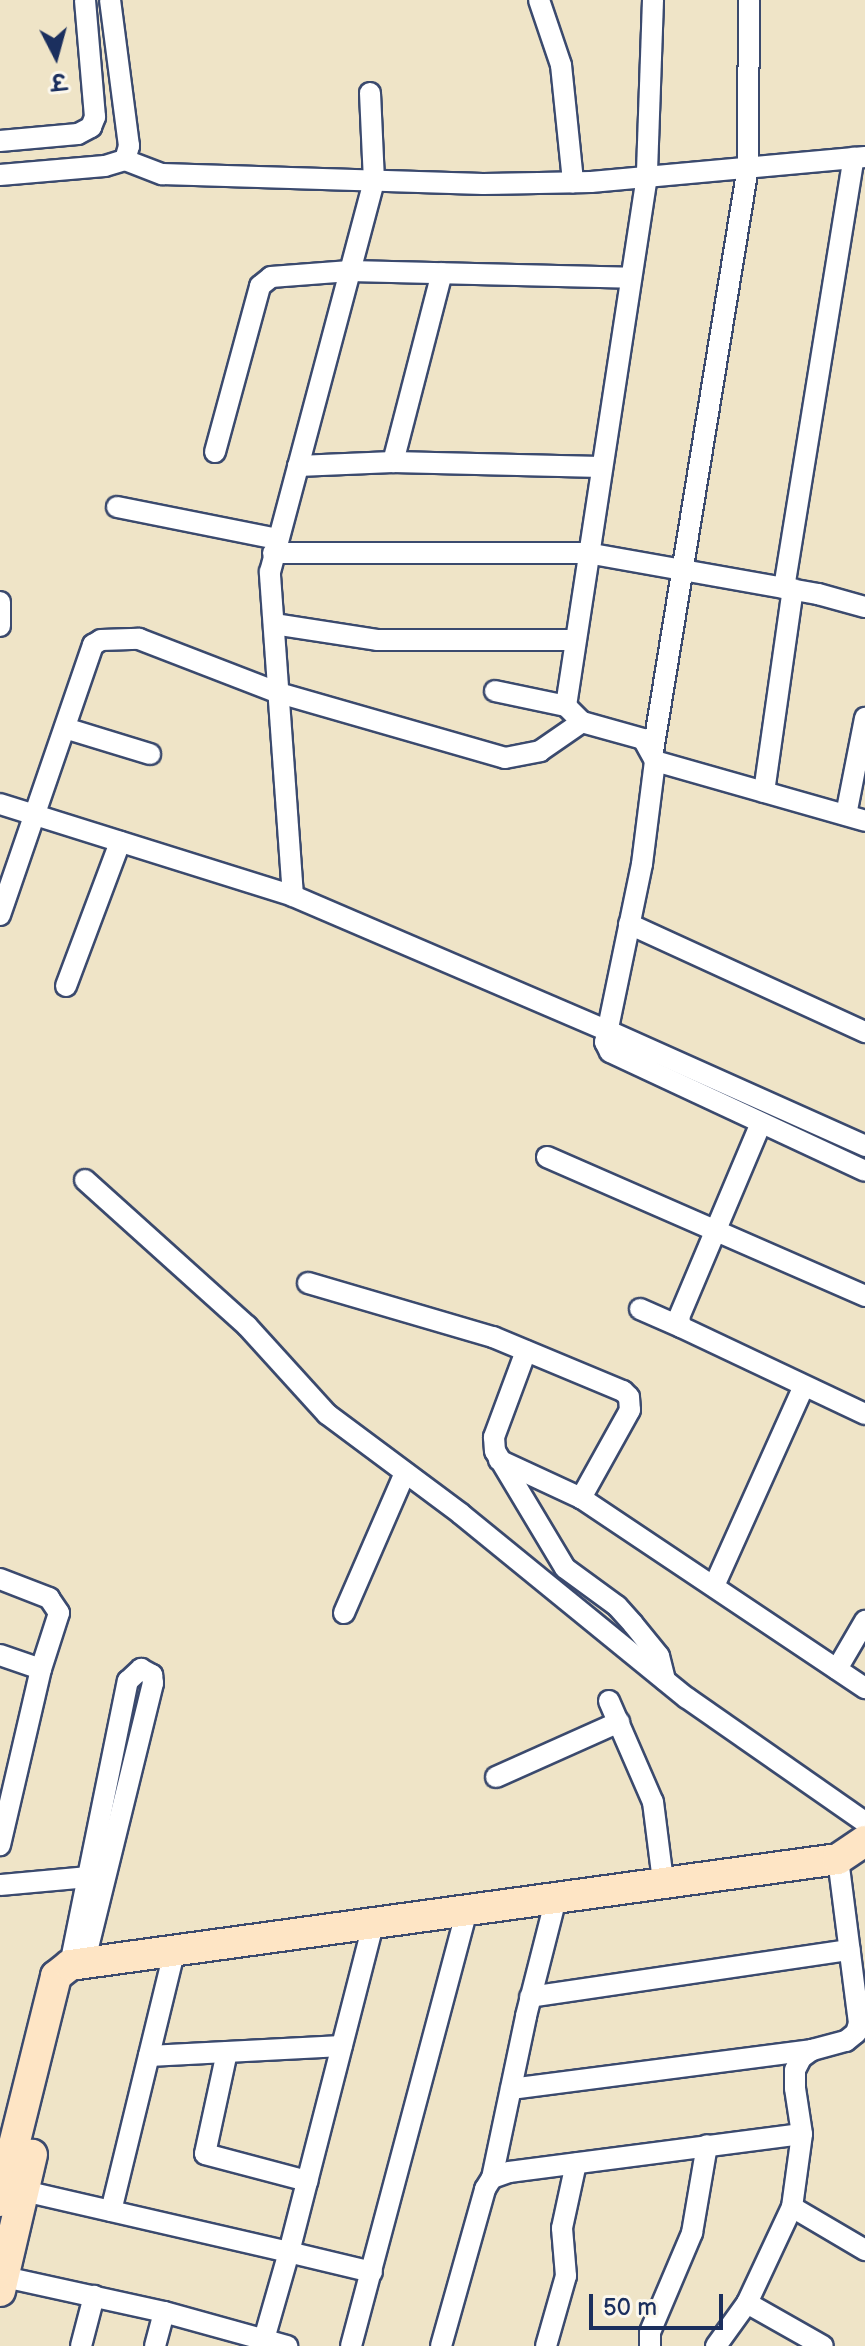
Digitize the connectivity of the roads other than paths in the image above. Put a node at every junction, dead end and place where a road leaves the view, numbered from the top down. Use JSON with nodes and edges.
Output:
{"nodes":[{"id":1,"x":85,"y":0,"type":"edge"},
{"id":2,"x":110,"y":0,"type":"edge"},
{"id":3,"x":539,"y":0,"type":"edge"},
{"id":4,"x":653,"y":0,"type":"edge"},
{"id":5,"x":749,"y":0,"type":"edge"},
{"id":6,"x":112,"y":21,"type":"junction"},
{"id":7,"x":87,"y":23,"type":"junction"},
{"id":8,"x":370,"y":93,"type":"dead end"},
{"id":9,"x":0,"y":141,"type":"edge"},
{"id":10,"x":859,"y":157,"type":"edge"},
{"id":11,"x":125,"y":160,"type":"junction"},
{"id":12,"x":748,"y":167,"type":"junction"},
{"id":13,"x":0,"y":175,"type":"edge"},
{"id":14,"x":647,"y":176,"type":"junction"},
{"id":15,"x":374,"y":181,"type":"junction"},
{"id":16,"x":573,"y":182,"type":"junction"},
{"id":17,"x":350,"y":271,"type":"junction"},
{"id":18,"x":442,"y":273,"type":"junction"},
{"id":19,"x":631,"y":278,"type":"junction"},
{"id":20,"x":215,"y":452,"type":"dead end"},
{"id":21,"x":393,"y":462,"type":"junction"},
{"id":22,"x":298,"y":466,"type":"junction"},
{"id":23,"x":601,"y":467,"type":"junction"},
{"id":24,"x":117,"y":507,"type":"dead end"},
{"id":25,"x":275,"y":546,"type":"junction"},
{"id":26,"x":587,"y":553,"type":"junction"},
{"id":27,"x":683,"y":570,"type":"junction"},
{"id":28,"x":789,"y":589,"type":"junction"},
{"id":29,"x":0,"y":602,"type":"edge"},
{"id":30,"x":865,"y":607,"type":"edge"},
{"id":31,"x":274,"y":624,"type":"junction"},
{"id":32,"x":0,"y":626,"type":"edge"},
{"id":33,"x":575,"y":640,"type":"junction"},
{"id":34,"x":495,"y":691,"type":"dead end"},
{"id":35,"x":279,"y":693,"type":"junction"},
{"id":36,"x":566,"y":706,"type":"junction"},
{"id":37,"x":865,"y":718,"type":"edge"},
{"id":38,"x":582,"y":722,"type":"junction"},
{"id":39,"x":65,"y":728,"type":"junction"},
{"id":40,"x":150,"y":754,"type":"dead end"},
{"id":41,"x":654,"y":756,"type":"junction"},
{"id":42,"x":764,"y":792,"type":"junction"},
{"id":43,"x":0,"y":804,"type":"edge"},
{"id":44,"x":35,"y":815,"type":"junction"},
{"id":45,"x":855,"y":818,"type":"edge"},
{"id":46,"x":120,"y":842,"type":"junction"},
{"id":47,"x":293,"y":896,"type":"junction"},
{"id":48,"x":0,"y":915,"type":"edge"},
{"id":49,"x":629,"y":924,"type":"junction"},
{"id":50,"x":66,"y":986,"type":"dead end"},
{"id":51,"x":606,"y":1030,"type":"junction"},
{"id":52,"x":865,"y":1032,"type":"edge"},
{"id":53,"x":761,"y":1123,"type":"junction"},
{"id":54,"x":865,"y":1146,"type":"edge"},
{"id":55,"x":547,"y":1157,"type":"dead end"},
{"id":56,"x":865,"y":1171,"type":"edge"},
{"id":57,"x":85,"y":1180,"type":"dead end"},
{"id":58,"x":715,"y":1230,"type":"junction"},
{"id":59,"x":308,"y":1283,"type":"dead end"},
{"id":60,"x":865,"y":1296,"type":"edge"},
{"id":61,"x":640,"y":1309,"type":"dead end"},
{"id":62,"x":681,"y":1327,"type":"junction"},
{"id":63,"x":526,"y":1351,"type":"junction"},
{"id":64,"x":804,"y":1386,"type":"junction"},
{"id":65,"x":865,"y":1414,"type":"edge"},
{"id":66,"x":499,"y":1460,"type":"junction"},
{"id":67,"x":405,"y":1473,"type":"junction"},
{"id":68,"x":581,"y":1498,"type":"junction"},
{"id":69,"x":0,"y":1579,"type":"edge"},
{"id":70,"x":714,"y":1586,"type":"junction"},
{"id":71,"x":344,"y":1613,"type":"dead end"},
{"id":72,"x":865,"y":1621,"type":"edge"},
{"id":73,"x":0,"y":1655,"type":"edge"},
{"id":74,"x":41,"y":1669,"type":"junction"},
{"id":75,"x":837,"y":1669,"type":"junction"},
{"id":76,"x":665,"y":1680,"type":"junction"},
{"id":77,"x":865,"y":1688,"type":"edge"},
{"id":78,"x":609,"y":1701,"type":"dead end"},
{"id":79,"x":619,"y":1722,"type":"junction"},
{"id":80,"x":496,"y":1777,"type":"dead end"},
{"id":81,"x":7,"y":1790,"type":"edge"},
{"id":82,"x":865,"y":1822,"type":"edge"},
{"id":83,"x":865,"y":1841,"type":"edge"},
{"id":84,"x":0,"y":1845,"type":"edge"},
{"id":85,"x":838,"y":1859,"type":"junction"},
{"id":86,"x":96,"y":1877,"type":"junction"},
{"id":87,"x":663,"y":1881,"type":"junction"},
{"id":88,"x":0,"y":1885,"type":"edge"},
{"id":89,"x":556,"y":1898,"type":"junction"},
{"id":90,"x":467,"y":1911,"type":"junction"},
{"id":91,"x":373,"y":1925,"type":"junction"},
{"id":92,"x":850,"y":1950,"type":"junction"},
{"id":93,"x":174,"y":1953,"type":"junction"},
{"id":94,"x":77,"y":1964,"type":"junction"},
{"id":95,"x":530,"y":1997,"type":"junction"},
{"id":96,"x":342,"y":2046,"type":"junction"},
{"id":97,"x":812,"y":2050,"type":"junction"},
{"id":98,"x":227,"y":2052,"type":"junction"},
{"id":99,"x":149,"y":2056,"type":"junction"},
{"id":100,"x":511,"y":2089,"type":"junction"},
{"id":101,"x":802,"y":2134,"type":"junction"},
{"id":102,"x":707,"y":2145,"type":"junction"},
{"id":103,"x":576,"y":2163,"type":"junction"},
{"id":104,"x":492,"y":2178,"type":"junction"},
{"id":105,"x":307,"y":2181,"type":"junction"},
{"id":106,"x":9,"y":2192,"type":"edge"},
{"id":107,"x":792,"y":2207,"type":"junction"},
{"id":108,"x":111,"y":2211,"type":"junction"},
{"id":109,"x":865,"y":2250,"type":"edge"},
{"id":110,"x":289,"y":2252,"type":"junction"},
{"id":111,"x":372,"y":2272,"type":"junction"},
{"id":112,"x":2,"y":2281,"type":"edge"},
{"id":113,"x":94,"y":2296,"type":"junction"},
{"id":114,"x":747,"y":2303,"type":"junction"},
{"id":115,"x":164,"y":2312,"type":"junction"},
{"id":116,"x":264,"y":2339,"type":"junction"},
{"id":117,"x":81,"y":2346,"type":"edge"},
{"id":118,"x":155,"y":2346,"type":"edge"},
{"id":119,"x":287,"y":2346,"type":"edge"},
{"id":120,"x":351,"y":2346,"type":"edge"},
{"id":121,"x":441,"y":2346,"type":"edge"},
{"id":122,"x":546,"y":2346,"type":"edge"},
{"id":123,"x":650,"y":2346,"type":"edge"},
{"id":124,"x":716,"y":2346,"type":"edge"},
{"id":125,"x":823,"y":2346,"type":"edge"}],
"edges":[{"from":1,"to":7,"type":"street"},
{"from":2,"to":6,"type":"street"},
{"from":3,"to":16,"type":"street"},
{"from":4,"to":14,"type":"street"},
{"from":5,"to":12,"type":"street"},
{"from":6,"to":7,"type":"street"},
{"from":6,"to":11,"type":"street"},
{"from":7,"to":9,"type":"street"},
{"from":8,"to":15,"type":"street"},
{"from":10,"to":12,"type":"street"},
{"from":10,"to":28,"type":"street"},
{"from":11,"to":13,"type":"street"},
{"from":11,"to":15,"type":"street"},
{"from":12,"to":14,"type":"street"},
{"from":12,"to":27,"type":"street"},
{"from":14,"to":16,"type":"street"},
{"from":14,"to":19,"type":"street"},
{"from":15,"to":16,"type":"street"},
{"from":15,"to":17,"type":"street"},
{"from":17,"to":18,"type":"street"},
{"from":17,"to":20,"type":"street"},
{"from":17,"to":22,"type":"street"},
{"from":18,"to":19,"type":"street"},
{"from":18,"to":21,"type":"street"},
{"from":19,"to":23,"type":"street"},
{"from":21,"to":22,"type":"street"},
{"from":21,"to":23,"type":"street"},
{"from":22,"to":25,"type":"street"},
{"from":23,"to":26,"type":"street"},
{"from":24,"to":25,"type":"street"},
{"from":25,"to":26,"type":"street"},
{"from":25,"to":31,"type":"street"},
{"from":26,"to":27,"type":"street"},
{"from":26,"to":33,"type":"street"},
{"from":27,"to":28,"type":"street"},
{"from":27,"to":41,"type":"street"},
{"from":28,"to":30,"type":"street"},
{"from":28,"to":42,"type":"street"},
{"from":29,"to":32,"type":"street"},
{"from":31,"to":33,"type":"street"},
{"from":31,"to":35,"type":"street"},
{"from":33,"to":36,"type":"street"},
{"from":34,"to":36,"type":"street"},
{"from":35,"to":38,"type":"street"},
{"from":35,"to":39,"type":"street"},
{"from":35,"to":47,"type":"street"},
{"from":36,"to":38,"type":"street"},
{"from":37,"to":45,"type":"street"},
{"from":38,"to":41,"type":"street"},
{"from":39,"to":40,"type":"street"},
{"from":39,"to":44,"type":"street"},
{"from":41,"to":42,"type":"street"},
{"from":41,"to":49,"type":"street"},
{"from":42,"to":45,"type":"street"},
{"from":43,"to":44,"type":"street"},
{"from":44,"to":46,"type":"street"},
{"from":44,"to":48,"type":"street"},
{"from":46,"to":47,"type":"street"},
{"from":46,"to":50,"type":"street"},
{"from":47,"to":51,"type":"street"},
{"from":49,"to":51,"type":"street"},
{"from":49,"to":52,"type":"street"},
{"from":51,"to":53,"type":"street"},
{"from":51,"to":54,"type":"street"},
{"from":53,"to":56,"type":"street"},
{"from":53,"to":58,"type":"street"},
{"from":55,"to":58,"type":"street"},
{"from":57,"to":67,"type":"street"},
{"from":58,"to":60,"type":"street"},
{"from":58,"to":62,"type":"street"},
{"from":59,"to":63,"type":"street"},
{"from":61,"to":62,"type":"street"},
{"from":62,"to":64,"type":"street"},
{"from":63,"to":66,"type":"street"},
{"from":63,"to":68,"type":"street"},
{"from":64,"to":65,"type":"street"},
{"from":64,"to":70,"type":"street"},
{"from":66,"to":68,"type":"street"},
{"from":66,"to":76,"type":"street"},
{"from":67,"to":71,"type":"street"},
{"from":67,"to":76,"type":"street"},
{"from":68,"to":70,"type":"street"},
{"from":69,"to":74,"type":"street"},
{"from":70,"to":75,"type":"street"},
{"from":72,"to":75,"type":"street"},
{"from":73,"to":74,"type":"street"},
{"from":74,"to":81,"type":"street"},
{"from":75,"to":77,"type":"street"},
{"from":76,"to":82,"type":"street"},
{"from":78,"to":79,"type":"street"},
{"from":79,"to":80,"type":"street"},
{"from":79,"to":87,"type":"street"},
{"from":81,"to":84,"type":"street"},
{"from":83,"to":85,"type":"street"},
{"from":85,"to":87,"type":"street"},
{"from":85,"to":92,"type":"street"},
{"from":86,"to":86,"type":"street"},
{"from":86,"to":88,"type":"street"},
{"from":86,"to":94,"type":"street"},
{"from":87,"to":89,"type":"street"},
{"from":89,"to":90,"type":"street"},
{"from":89,"to":95,"type":"street"},
{"from":90,"to":91,"type":"street"},
{"from":90,"to":111,"type":"street"},
{"from":91,"to":93,"type":"street"},
{"from":91,"to":96,"type":"street"},
{"from":92,"to":95,"type":"street"},
{"from":92,"to":97,"type":"street"},
{"from":93,"to":94,"type":"street"},
{"from":93,"to":99,"type":"street"},
{"from":94,"to":106,"type":"street"},
{"from":95,"to":100,"type":"street"},
{"from":96,"to":98,"type":"street"},
{"from":96,"to":105,"type":"street"},
{"from":97,"to":100,"type":"street"},
{"from":97,"to":101,"type":"street"},
{"from":98,"to":99,"type":"street"},
{"from":98,"to":105,"type":"street"},
{"from":99,"to":108,"type":"street"},
{"from":100,"to":104,"type":"street"},
{"from":101,"to":102,"type":"street"},
{"from":101,"to":107,"type":"street"},
{"from":102,"to":103,"type":"street"},
{"from":102,"to":123,"type":"street"},
{"from":103,"to":104,"type":"street"},
{"from":103,"to":122,"type":"street"},
{"from":104,"to":121,"type":"street"},
{"from":105,"to":110,"type":"street"},
{"from":106,"to":108,"type":"street"},
{"from":106,"to":112,"type":"street"},
{"from":107,"to":109,"type":"street"},
{"from":107,"to":114,"type":"street"},
{"from":108,"to":110,"type":"street"},
{"from":110,"to":111,"type":"street"},
{"from":110,"to":116,"type":"street"},
{"from":111,"to":120,"type":"street"},
{"from":112,"to":113,"type":"street"},
{"from":113,"to":115,"type":"street"},
{"from":113,"to":117,"type":"street"},
{"from":114,"to":124,"type":"street"},
{"from":114,"to":125,"type":"street"},
{"from":115,"to":116,"type":"street"},
{"from":115,"to":118,"type":"street"},
{"from":116,"to":119,"type":"street"}]}
